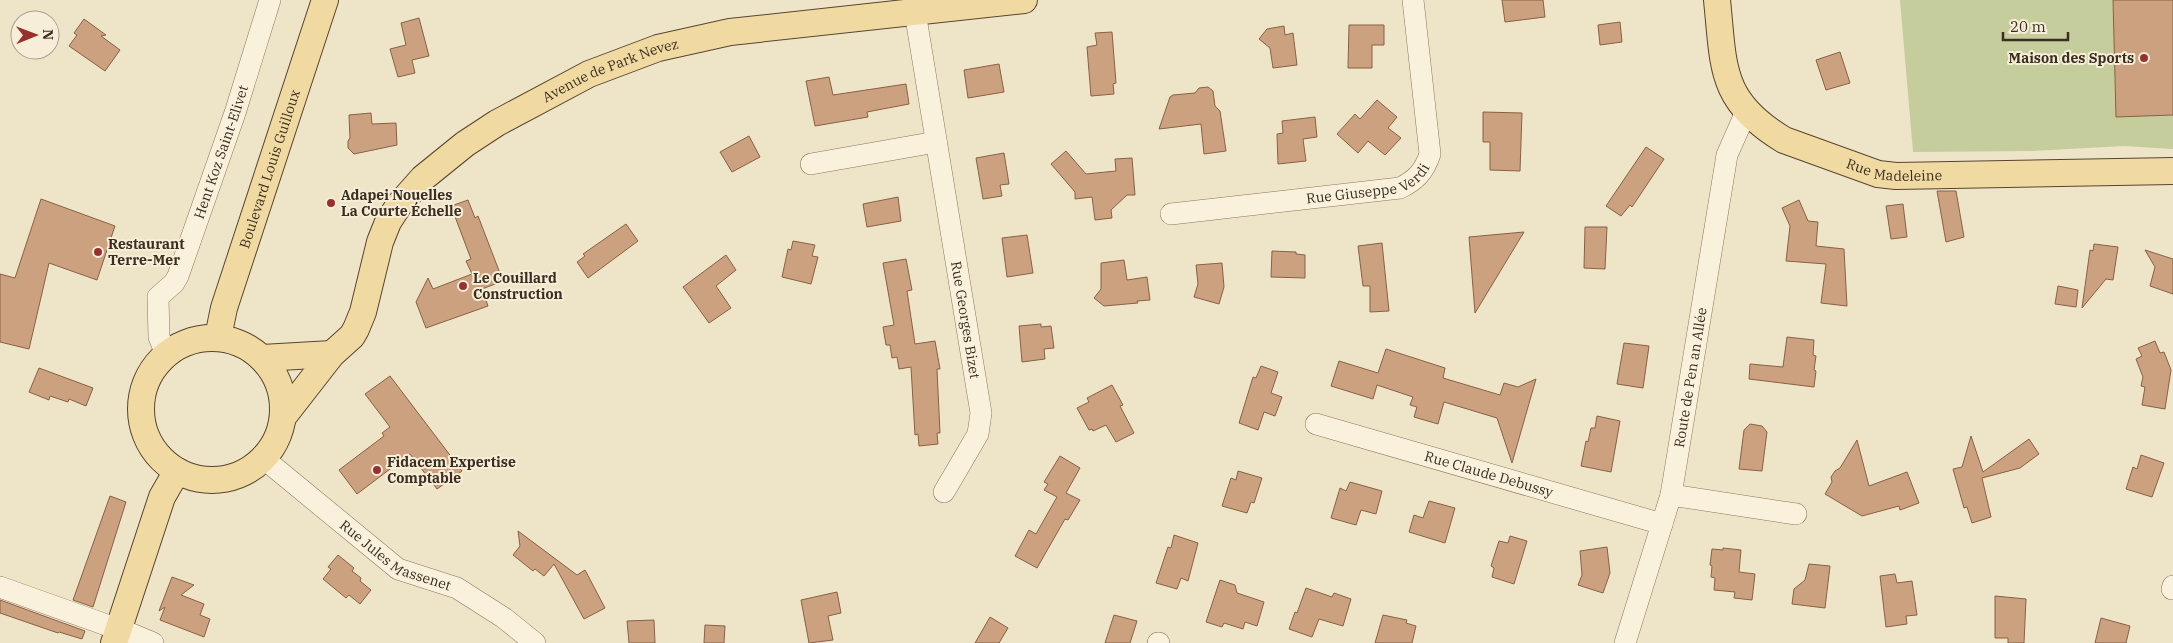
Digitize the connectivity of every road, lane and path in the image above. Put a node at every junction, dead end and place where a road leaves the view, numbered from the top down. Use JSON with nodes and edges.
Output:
{"nodes":[{"id":1,"x":270,"y":0,"type":"edge"},
{"id":2,"x":325,"y":0,"type":"edge"},
{"id":3,"x":1024,"y":0,"type":"edge"},
{"id":4,"x":1413,"y":0,"type":"edge"},
{"id":5,"x":1717,"y":0,"type":"edge"},
{"id":6,"x":994,"y":2,"type":"edge"},
{"id":7,"x":915,"y":12,"type":"junction"},
{"id":8,"x":1746,"y":112,"type":"junction"},
{"id":9,"x":936,"y":142,"type":"junction"},
{"id":10,"x":811,"y":164,"type":"dead end"},
{"id":11,"x":2173,"y":171,"type":"edge"},
{"id":12,"x":1171,"y":214,"type":"dead end"},
{"id":13,"x":218,"y":337,"type":"junction"},
{"id":14,"x":166,"y":354,"type":"junction"},
{"id":15,"x":332,"y":354,"type":"junction"},
{"id":16,"x":262,"y":358,"type":"junction"},
{"id":17,"x":283,"y":416,"type":"junction"},
{"id":18,"x":1316,"y":424,"type":"dead end"},
{"id":19,"x":263,"y":458,"type":"junction"},
{"id":20,"x":177,"y":471,"type":"junction"},
{"id":21,"x":944,"y":492,"type":"dead end"},
{"id":22,"x":1671,"y":495,"type":"junction"},
{"id":23,"x":1796,"y":514,"type":"dead end"},
{"id":24,"x":1662,"y":524,"type":"junction"},
{"id":25,"x":0,"y":587,"type":"edge"},
{"id":26,"x":117,"y":636,"type":"edge"},
{"id":27,"x":153,"y":643,"type":"edge"},
{"id":28,"x":535,"y":643,"type":"edge"},
{"id":29,"x":1625,"y":643,"type":"edge"}],
"edges":[{"from":1,"to":14,"type":"street","name":"Hent Koz Saint-Elivet"},
{"from":2,"to":13,"type":"main road","name":"Boulevard Louis Guilloux"},
{"from":3,"to":6,"type":"main road","name":"Avenue de Park Nevez"},
{"from":4,"to":12,"type":"street","name":"Rue Giuseppe Verdi"},
{"from":5,"to":8,"type":"main road","name":"Rue Madeleine"},
{"from":6,"to":7,"type":"main road","name":"Avenue de Park Nevez"},
{"from":7,"to":9,"type":"street","name":"Rue Georges Bizet"},
{"from":7,"to":15,"type":"main road","name":"Avenue de Park Nevez"},
{"from":8,"to":11,"type":"main road","name":"Rue Madeleine"},
{"from":8,"to":22,"type":"street","name":"Route de Pen an Allée"},
{"from":9,"to":10,"type":"street"},
{"from":9,"to":21,"type":"street","name":"Rue Georges Bizet"},
{"from":13,"to":14,"type":"main road"},
{"from":13,"to":16,"type":"main road"},
{"from":14,"to":20,"type":"main road"},
{"from":15,"to":16,"type":"main road"},
{"from":15,"to":17,"type":"main road","name":"Avenue de Park Nevez"},
{"from":16,"to":17,"type":"main road"},
{"from":17,"to":19,"type":"main road"},
{"from":18,"to":24,"type":"street","name":"Rue Claude Debussy"},
{"from":19,"to":20,"type":"main road"},
{"from":19,"to":28,"type":"street","name":"Rue Jules Massenet"},
{"from":20,"to":26,"type":"main road"},
{"from":22,"to":23,"type":"street"},
{"from":22,"to":24,"type":"street","name":"Route de Pen an Allée"},
{"from":24,"to":29,"type":"street","name":"Route de Pen an Allée"},
{"from":25,"to":26,"type":"street"},
{"from":26,"to":27,"type":"street"}]}
